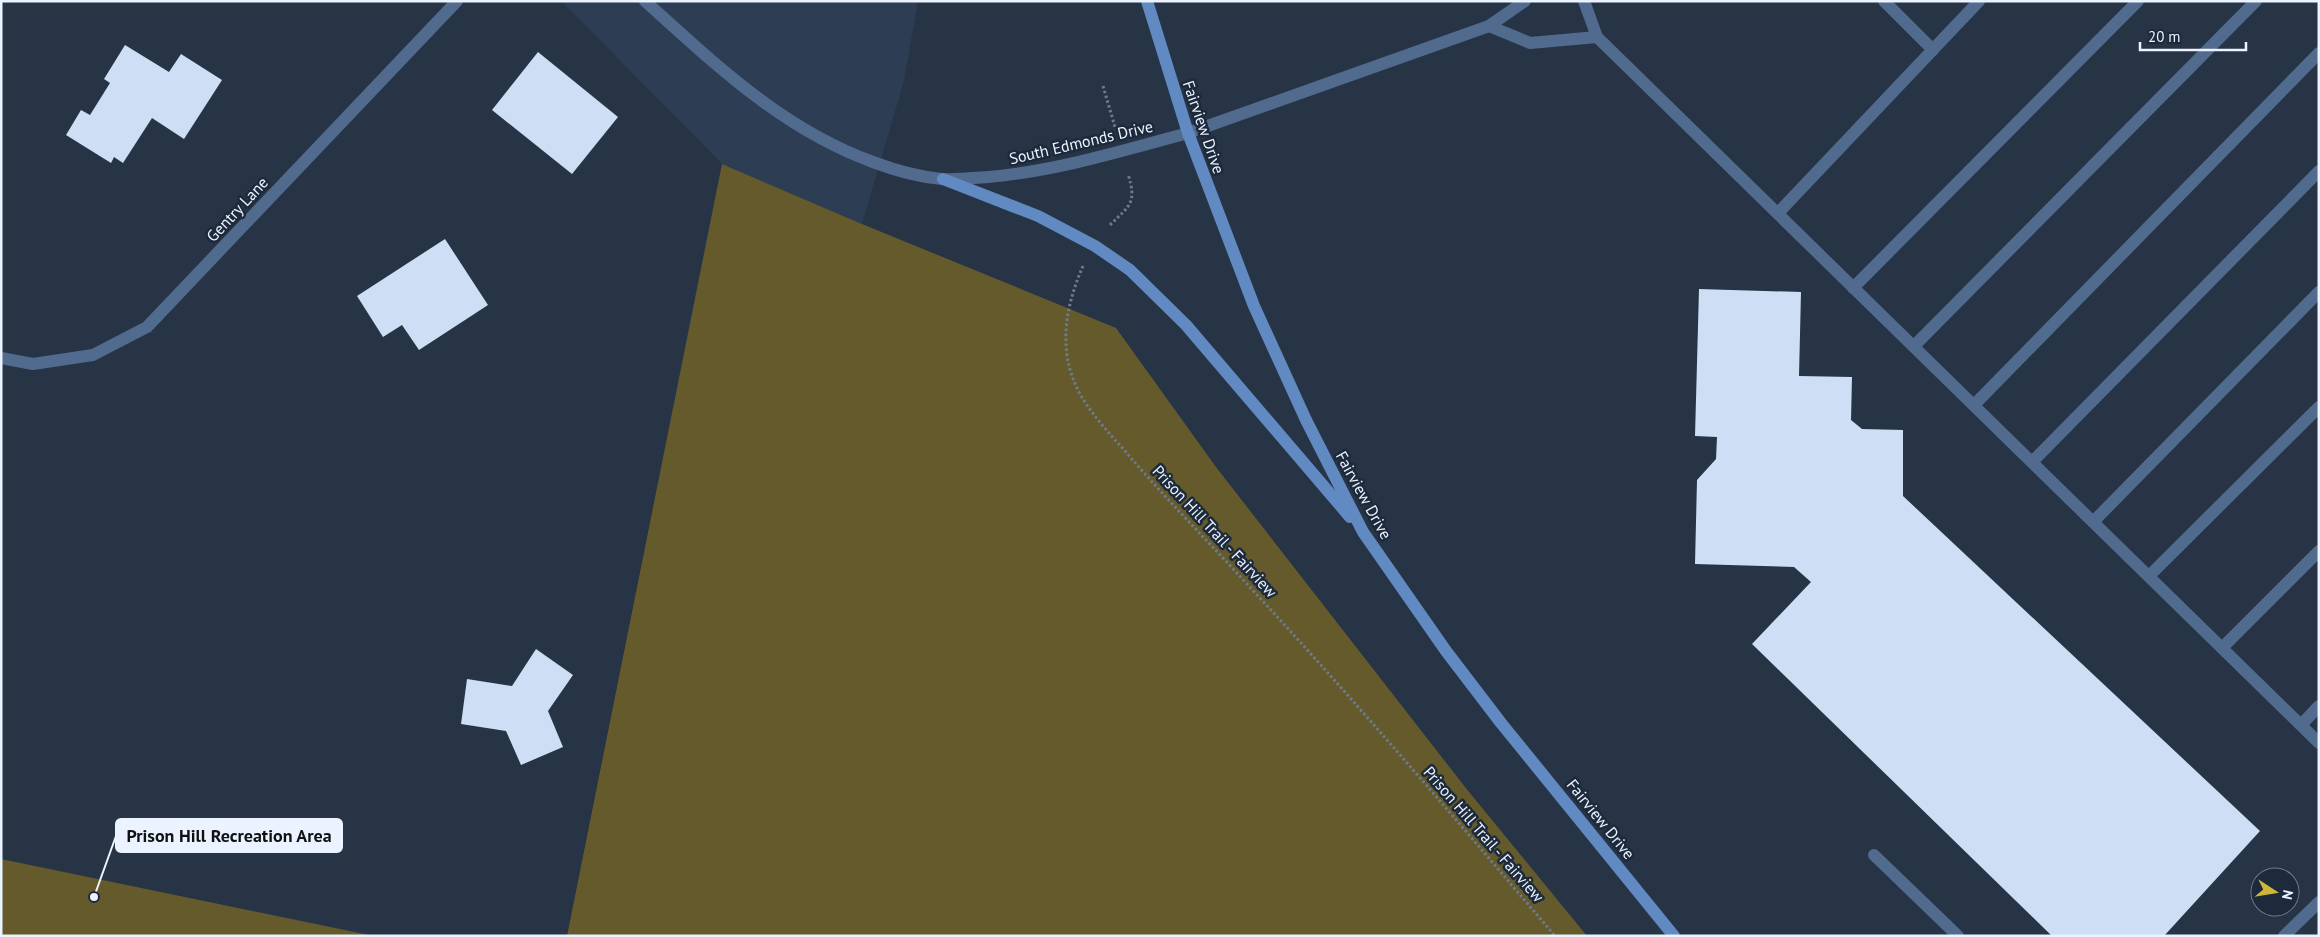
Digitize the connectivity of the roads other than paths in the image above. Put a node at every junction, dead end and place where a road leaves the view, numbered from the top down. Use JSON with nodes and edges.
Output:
{"nodes":[{"id":1,"x":457,"y":1,"type":"edge"},
{"id":2,"x":645,"y":1,"type":"edge"},
{"id":3,"x":1147,"y":1,"type":"edge"},
{"id":4,"x":1525,"y":1,"type":"edge"},
{"id":5,"x":1584,"y":1,"type":"edge"},
{"id":6,"x":1884,"y":1,"type":"edge"},
{"id":7,"x":1979,"y":1,"type":"edge"},
{"id":8,"x":2138,"y":1,"type":"edge"},
{"id":9,"x":2256,"y":1,"type":"edge"},
{"id":10,"x":1489,"y":26,"type":"junction"},
{"id":11,"x":1597,"y":37,"type":"junction"},
{"id":12,"x":1933,"y":50,"type":"junction"},
{"id":13,"x":2319,"y":53,"type":"edge"},
{"id":14,"x":1188,"y":133,"type":"junction"},
{"id":15,"x":2319,"y":171,"type":"edge"},
{"id":16,"x":943,"y":179,"type":"junction"},
{"id":17,"x":1778,"y":213,"type":"junction"},
{"id":18,"x":1853,"y":288,"type":"junction"},
{"id":19,"x":2319,"y":292,"type":"edge"},
{"id":20,"x":1914,"y":346,"type":"junction"},
{"id":21,"x":1,"y":358,"type":"edge"},
{"id":22,"x":1974,"y":405,"type":"junction"},
{"id":23,"x":2319,"y":408,"type":"edge"},
{"id":24,"x":2032,"y":462,"type":"junction"},
{"id":25,"x":2093,"y":522,"type":"junction"},
{"id":26,"x":1363,"y":532,"type":"junction"},
{"id":27,"x":2319,"y":551,"type":"edge"},
{"id":28,"x":2149,"y":576,"type":"junction"},
{"id":29,"x":2222,"y":648,"type":"junction"},
{"id":30,"x":2319,"y":706,"type":"edge"},
{"id":31,"x":2301,"y":725,"type":"junction"},
{"id":32,"x":2319,"y":742,"type":"edge"},
{"id":33,"x":1874,"y":855,"type":"dead end"},
{"id":34,"x":2319,"y":902,"type":"edge"},
{"id":35,"x":1674,"y":936,"type":"edge"},
{"id":36,"x":1958,"y":936,"type":"edge"},
{"id":37,"x":2284,"y":936,"type":"edge"}],
"edges":[{"from":1,"to":21,"type":"street","name":"Gentry Lane"},
{"from":2,"to":16,"type":"street","name":"South Edmonds Drive"},
{"from":3,"to":14,"type":"main road","name":"Fairview Drive"},
{"from":4,"to":10,"type":"street","name":"South Edmonds Drive"},
{"from":5,"to":11,"type":"street"},
{"from":6,"to":12,"type":"street"},
{"from":7,"to":12,"type":"street"},
{"from":8,"to":18,"type":"street"},
{"from":9,"to":20,"type":"street"},
{"from":10,"to":11,"type":"street"},
{"from":10,"to":14,"type":"street","name":"South Edmonds Drive"},
{"from":11,"to":17,"type":"street"},
{"from":12,"to":17,"type":"street"},
{"from":13,"to":22,"type":"street"},
{"from":14,"to":16,"type":"street","name":"South Edmonds Drive"},
{"from":14,"to":26,"type":"main road","name":"Fairview Drive"},
{"from":15,"to":24,"type":"street"},
{"from":16,"to":26,"type":"main road"},
{"from":17,"to":18,"type":"street"},
{"from":18,"to":20,"type":"street"},
{"from":19,"to":25,"type":"street"},
{"from":20,"to":22,"type":"street"},
{"from":22,"to":24,"type":"street"},
{"from":23,"to":28,"type":"street"},
{"from":24,"to":25,"type":"street"},
{"from":25,"to":28,"type":"street"},
{"from":26,"to":35,"type":"main road","name":"Fairview Drive"},
{"from":27,"to":29,"type":"street"},
{"from":28,"to":29,"type":"street"},
{"from":29,"to":31,"type":"street"},
{"from":30,"to":31,"type":"street"},
{"from":31,"to":32,"type":"street"},
{"from":33,"to":36,"type":"street"},
{"from":34,"to":37,"type":"street"}]}
